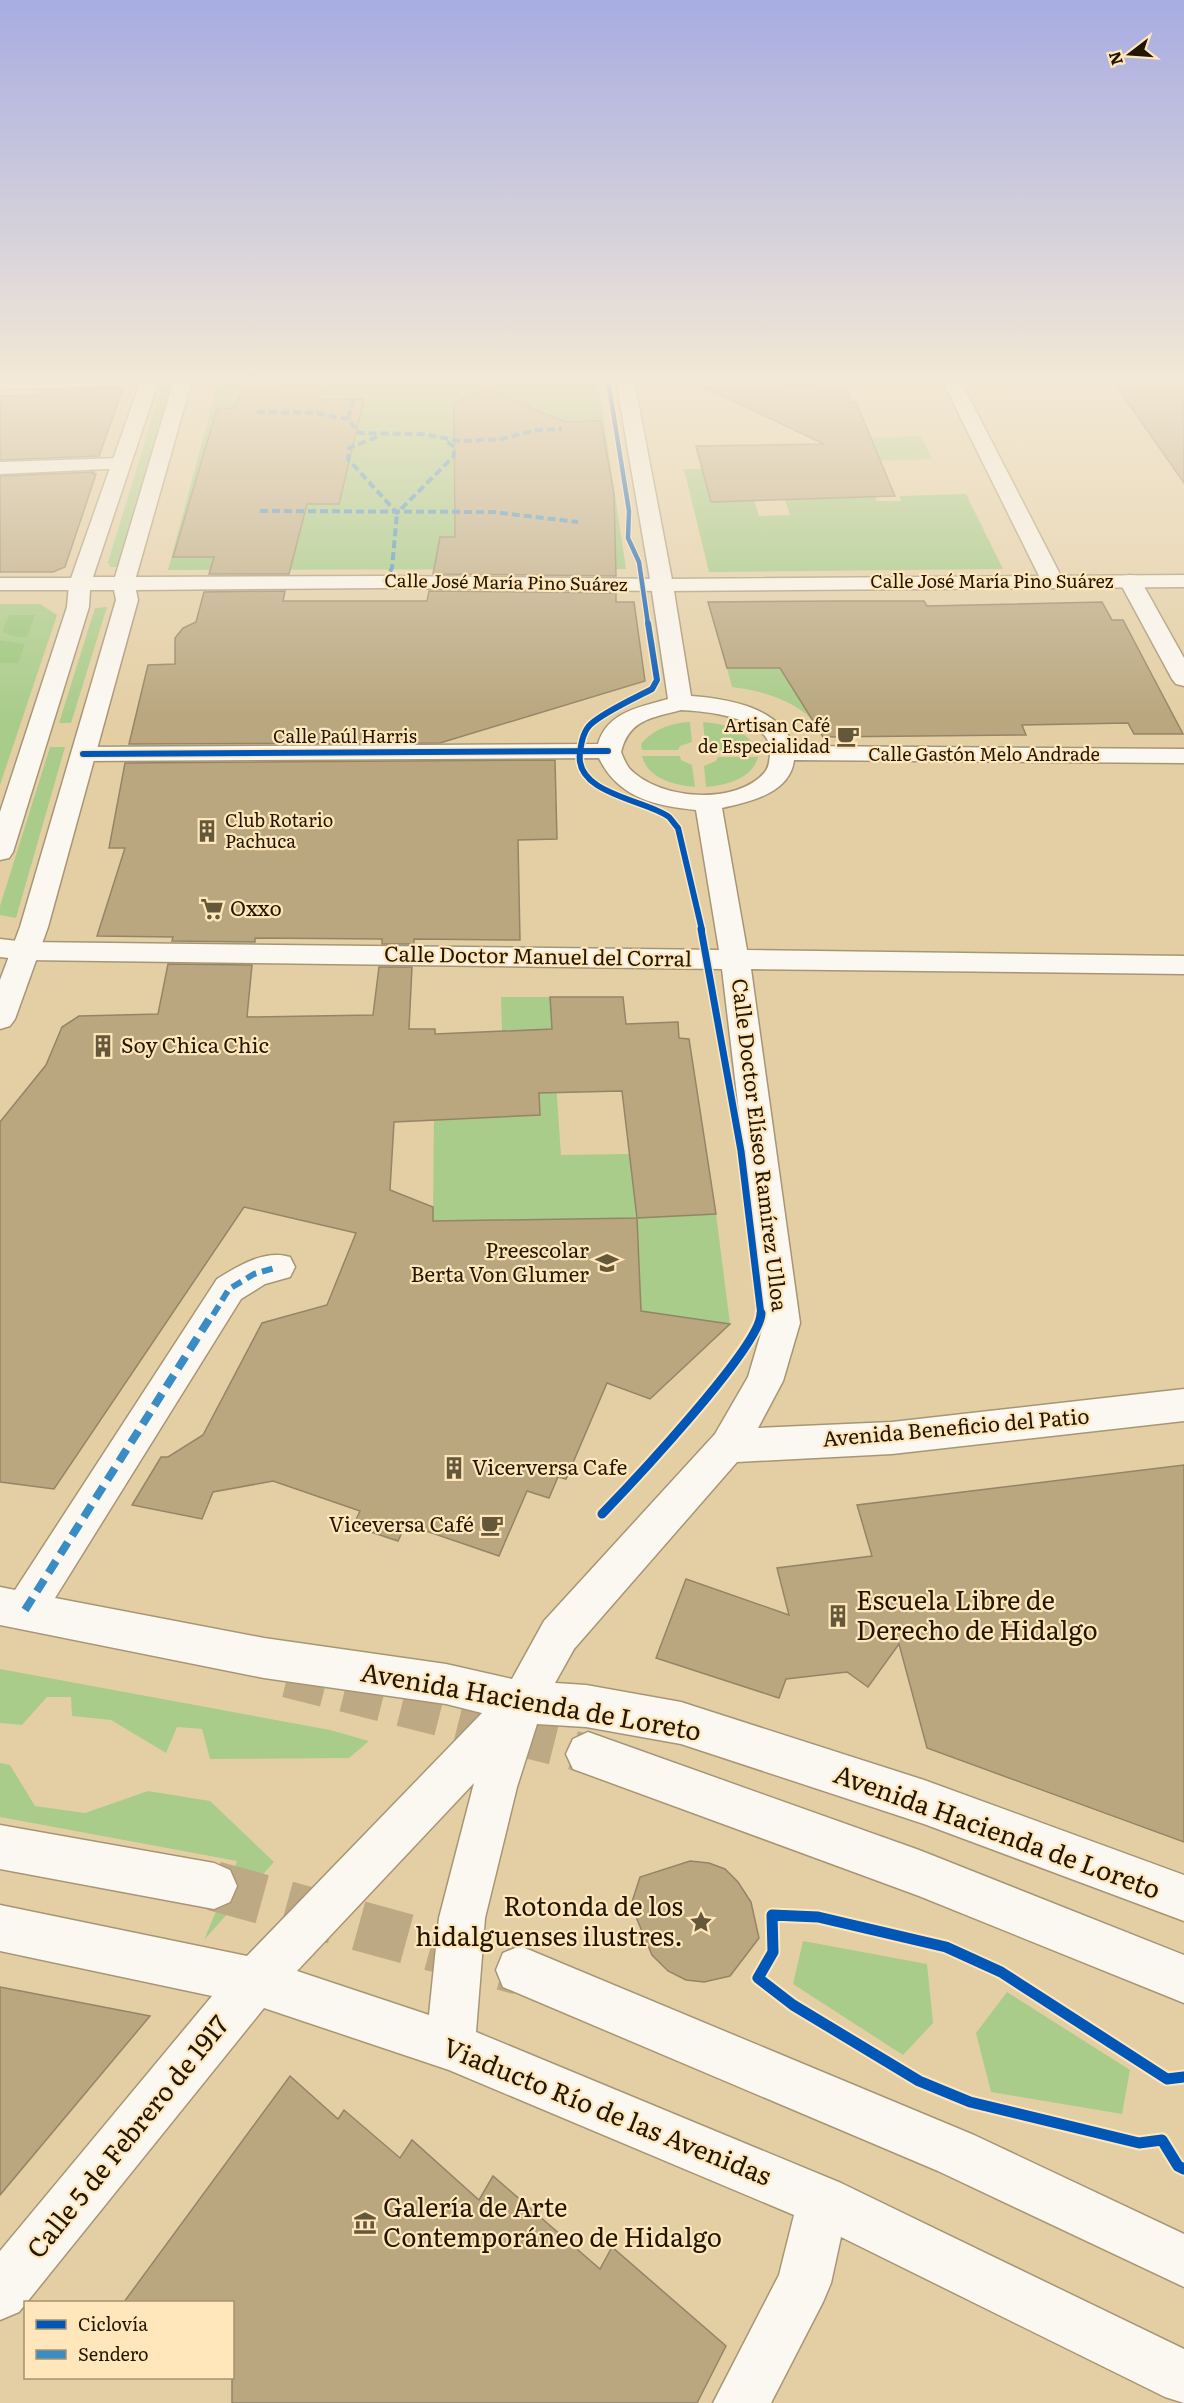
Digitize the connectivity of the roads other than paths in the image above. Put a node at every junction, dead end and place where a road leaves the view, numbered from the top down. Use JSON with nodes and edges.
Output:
{"nodes":[{"id":1,"x":111,"y":492,"type":"edge"},
{"id":2,"x":150,"y":492,"type":"edge"},
{"id":3,"x":645,"y":492,"type":"edge"},
{"id":4,"x":1008,"y":492,"type":"edge"},
{"id":5,"x":1130,"y":581,"type":"junction"},
{"id":6,"x":1184,"y":581,"type":"edge"},
{"id":7,"x":1053,"y":582,"type":"junction"},
{"id":8,"x":124,"y":583,"type":"junction"},
{"id":9,"x":0,"y":584,"type":"edge"},
{"id":10,"x":80,"y":584,"type":"junction"},
{"id":11,"x":662,"y":585,"type":"junction"},
{"id":12,"x":1184,"y":679,"type":"edge"},
{"id":13,"x":680,"y":703,"type":"junction"},
{"id":14,"x":608,"y":751,"type":"junction"},
{"id":15,"x":783,"y":753,"type":"junction"},
{"id":16,"x":83,"y":754,"type":"junction"},
{"id":17,"x":1184,"y":756,"type":"edge"},
{"id":18,"x":708,"y":803,"type":"junction"},
{"id":19,"x":0,"y":852,"type":"edge"},
{"id":20,"x":13,"y":950,"type":"edge"},
{"id":21,"x":735,"y":960,"type":"junction"},
{"id":22,"x":1184,"y":965,"type":"edge"},
{"id":23,"x":0,"y":1019,"type":"edge"},
{"id":24,"x":278,"y":1267,"type":"dead end"},
{"id":25,"x":1184,"y":1405,"type":"edge"},
{"id":26,"x":728,"y":1446,"type":"junction"},
{"id":27,"x":13,"y":1608,"type":"edge"},
{"id":28,"x":522,"y":1702,"type":"junction"},
{"id":29,"x":588,"y":1754,"type":"tunnel mouth"},
{"id":30,"x":0,"y":1847,"type":"edge"},
{"id":31,"x":214,"y":1886,"type":"tunnel mouth"},
{"id":32,"x":1184,"y":1898,"type":"edge"},
{"id":33,"x":0,"y":1928,"type":"edge"},
{"id":34,"x":520,"y":1970,"type":"tunnel mouth"},
{"id":35,"x":1184,"y":1979,"type":"edge"},
{"id":36,"x":255,"y":1981,"type":"junction"},
{"id":37,"x":450,"y":2046,"type":"junction"},
{"id":38,"x":823,"y":2201,"type":"junction"},
{"id":39,"x":1184,"y":2261,"type":"edge"},
{"id":40,"x":0,"y":2293,"type":"edge"},
{"id":41,"x":1184,"y":2378,"type":"edge"},
{"id":42,"x":741,"y":2403,"type":"edge"}],
"edges":[{"from":1,"to":10,"type":"street"},
{"from":2,"to":8,"type":"street"},
{"from":3,"to":11,"type":"street"},
{"from":4,"to":7,"type":"street"},
{"from":5,"to":6,"type":"street","name":"Calle José María Pino Suárez"},
{"from":5,"to":7,"type":"street","name":"Calle José María Pino Suárez"},
{"from":5,"to":12,"type":"street"},
{"from":7,"to":11,"type":"street","name":"Calle José María Pino Suárez"},
{"from":8,"to":10,"type":"street","name":"Calle José María Pino Suárez"},
{"from":8,"to":11,"type":"street","name":"Calle José María Pino Suárez"},
{"from":8,"to":16,"type":"street"},
{"from":9,"to":10,"type":"street","name":"Calle José María Pino Suárez"},
{"from":10,"to":19,"type":"street"},
{"from":11,"to":13,"type":"street"},
{"from":13,"to":14,"type":"street"},
{"from":13,"to":15,"type":"street"},
{"from":14,"to":16,"type":"street","name":"Calle Paúl Harris"},
{"from":14,"to":18,"type":"street"},
{"from":15,"to":17,"type":"street","name":"Calle Gastón Melo Andrade"},
{"from":15,"to":18,"type":"street"},
{"from":16,"to":20,"type":"street"},
{"from":18,"to":21,"type":"street","name":"Calle Doctor Elíseo Ramírez Ulloa"},
{"from":20,"to":21,"type":"street","name":"Calle Doctor Manuel del Corral"},
{"from":20,"to":23,"type":"street"},
{"from":21,"to":22,"type":"street","name":"Calle Doctor Manuel del Corral"},
{"from":21,"to":26,"type":"street","name":"Calle Doctor Elíseo Ramírez Ulloa"},
{"from":24,"to":27,"type":"street"},
{"from":25,"to":26,"type":"street","name":"Avenida Beneficio del Patio"},
{"from":26,"to":28,"type":"street","name":"Calle Doctor Elíseo Ramírez Ulloa"},
{"from":27,"to":28,"type":"street","name":"Avenida Hacienda de Loreto"},
{"from":28,"to":32,"type":"street","name":"Avenida Hacienda de Loreto"},
{"from":28,"to":36,"type":"street","name":"Calle Doctor Elíseo Ramírez Ulloa"},
{"from":28,"to":37,"type":"street"},
{"from":29,"to":35,"type":"street"},
{"from":30,"to":31,"type":"street"},
{"from":33,"to":36,"type":"street","name":"Viaducto Río de las Avenidas"},
{"from":34,"to":39,"type":"street"},
{"from":36,"to":37,"type":"street","name":"Viaducto Río de las Avenidas"},
{"from":36,"to":40,"type":"street","name":"Calle 5 de Febrero de 1917"},
{"from":37,"to":38,"type":"street","name":"Viaducto Río de las Avenidas"},
{"from":38,"to":41,"type":"street","name":"Viaducto Río de las Avenidas"},
{"from":38,"to":42,"type":"street"}]}
